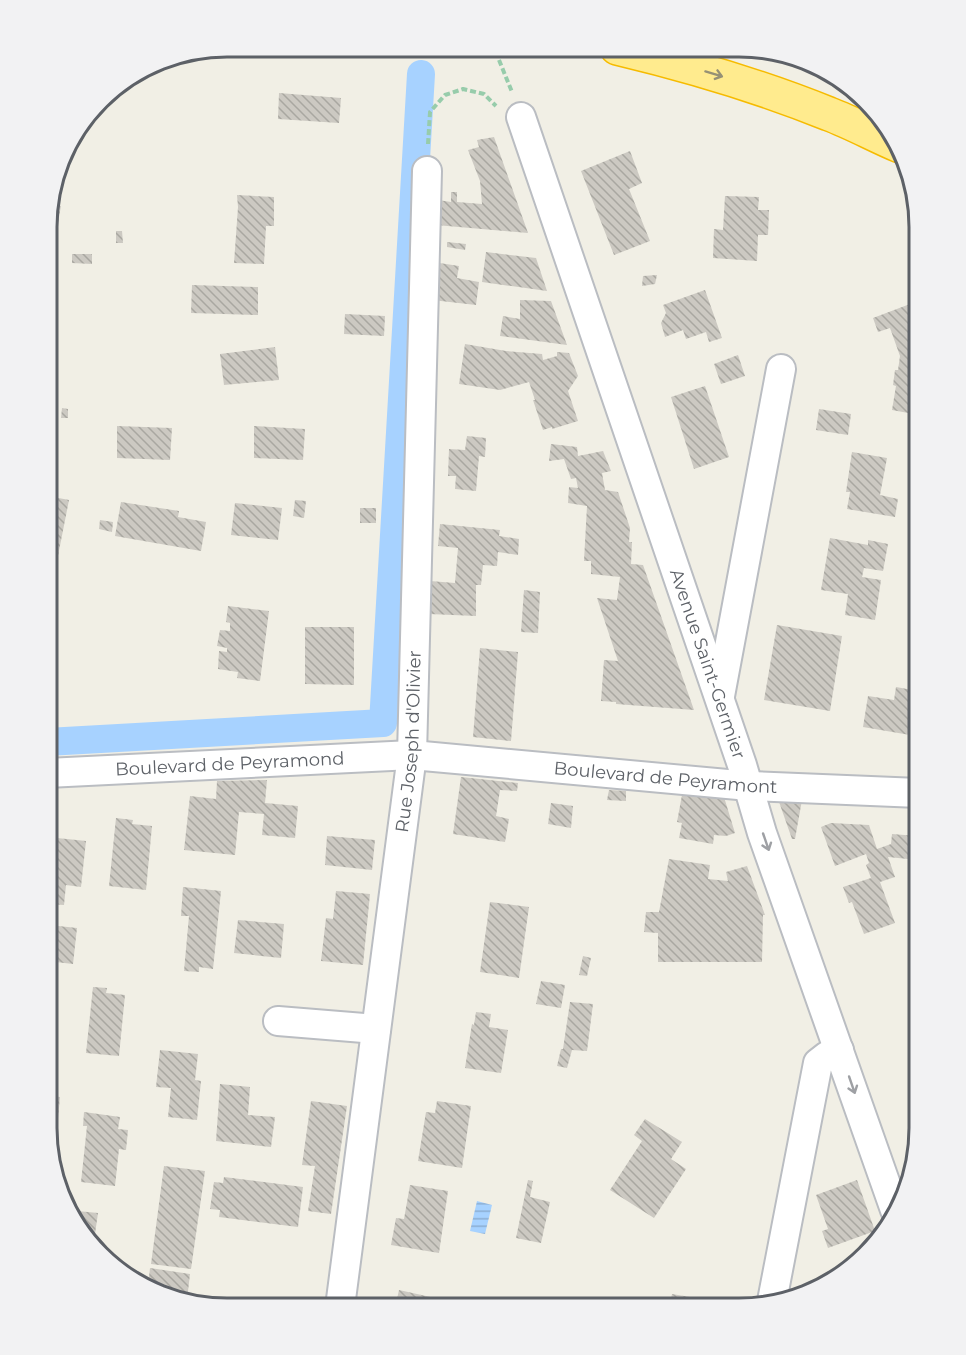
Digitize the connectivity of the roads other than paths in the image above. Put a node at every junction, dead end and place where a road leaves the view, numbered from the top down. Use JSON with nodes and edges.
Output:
{"nodes":[{"id":1,"x":654,"y":57,"type":"edge"},
{"id":2,"x":522,"y":117,"type":"road end"},
{"id":3,"x":883,"y":138,"type":"edge"},
{"id":4,"x":427,"y":171,"type":"road end"},
{"id":5,"x":781,"y":369,"type":"dead end"},
{"id":6,"x":720,"y":698,"type":"junction"},
{"id":7,"x":412,"y":755,"type":"junction"},
{"id":8,"x":57,"y":773,"type":"edge"},
{"id":9,"x":749,"y":786,"type":"junction"},
{"id":10,"x":909,"y":793,"type":"edge"},
{"id":11,"x":278,"y":1022,"type":"dead end"},
{"id":12,"x":376,"y":1029,"type":"junction"},
{"id":13,"x":839,"y":1050,"type":"junction"},
{"id":14,"x":892,"y":1201,"type":"edge"},
{"id":15,"x":773,"y":1295,"type":"edge"},
{"id":16,"x":341,"y":1298,"type":"edge"}],
"edges":[{"from":1,"to":3,"type":"highway","one_way":true},
{"from":2,"to":6,"type":"street","name":"Avenue Saint-Germier"},
{"from":4,"to":7,"type":"street","name":"Rue Joseph d'Olivier"},
{"from":5,"to":6,"type":"street"},
{"from":6,"to":9,"type":"street","name":"Avenue Saint-Germier"},
{"from":7,"to":8,"type":"street","name":"Boulevard de Peyramond"},
{"from":7,"to":9,"type":"street","name":"Boulevard de Peyramont"},
{"from":7,"to":12,"type":"street","name":"Rue Joseph d'Olivier"},
{"from":9,"to":10,"type":"street","name":"Boulevard de Peyramont"},
{"from":9,"to":13,"type":"street","name":"Avenue Saint-Germier","one_way":true},
{"from":11,"to":12,"type":"street"},
{"from":12,"to":16,"type":"street","name":"Rue Joseph d'Olivier"},
{"from":13,"to":14,"type":"street","name":"Avenue Saint-Germier","one_way":true},
{"from":13,"to":15,"type":"street"}]}
